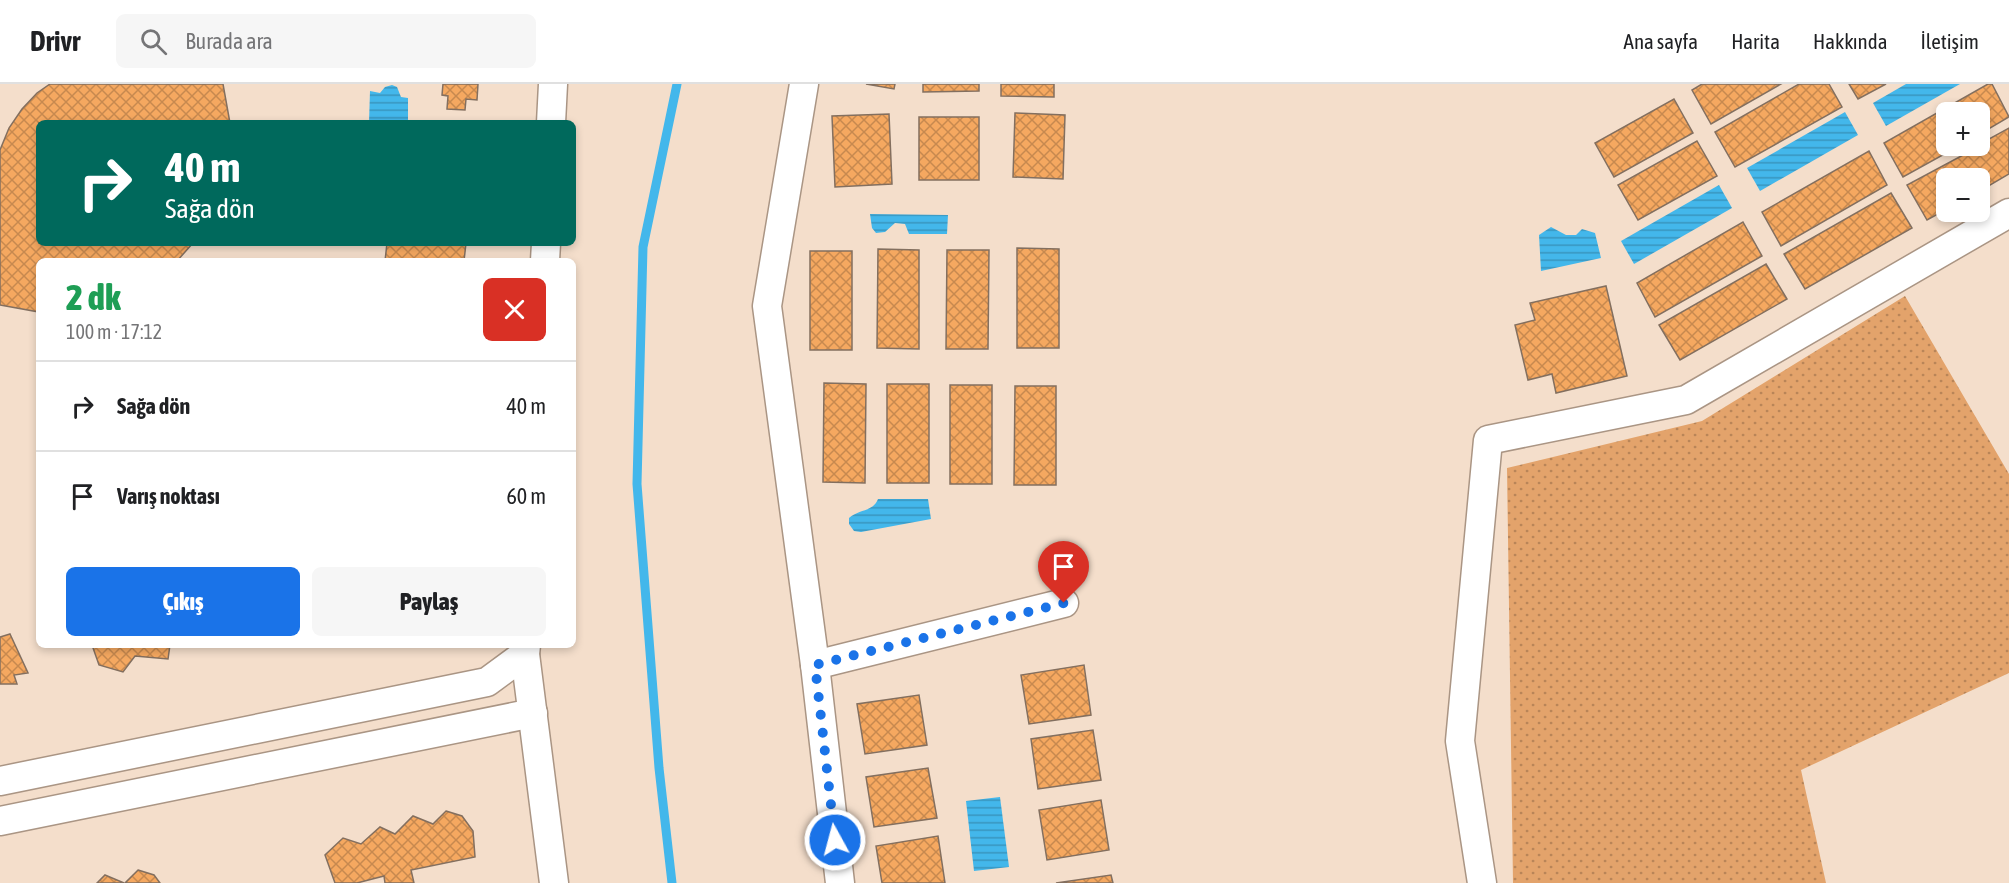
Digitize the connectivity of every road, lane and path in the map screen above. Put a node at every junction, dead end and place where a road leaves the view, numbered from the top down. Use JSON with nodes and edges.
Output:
{"nodes":[{"id":1,"x":553,"y":84,"type":"edge"},
{"id":2,"x":804,"y":84,"type":"edge"},
{"id":3,"x":551,"y":120,"type":"edge"},
{"id":4,"x":2009,"y":213,"type":"edge"},
{"id":5,"x":1064,"y":603,"type":"dead end"},
{"id":6,"x":525,"y":650,"type":"edge"},
{"id":7,"x":815,"y":665,"type":"junction"},
{"id":8,"x":533,"y":713,"type":"junction"},
{"id":9,"x":0,"y":781,"type":"edge"},
{"id":10,"x":0,"y":821,"type":"edge"},
{"id":11,"x":554,"y":883,"type":"edge"},
{"id":12,"x":840,"y":883,"type":"edge"},
{"id":13,"x":1482,"y":883,"type":"edge"}],
"edges":[{"from":1,"to":3,"type":"street"},
{"from":2,"to":7,"type":"street"},
{"from":4,"to":13,"type":"street"},
{"from":5,"to":7,"type":"street"},
{"from":6,"to":8,"type":"street"},
{"from":6,"to":9,"type":"street"},
{"from":7,"to":12,"type":"street"},
{"from":8,"to":10,"type":"street"},
{"from":8,"to":11,"type":"street"}]}
